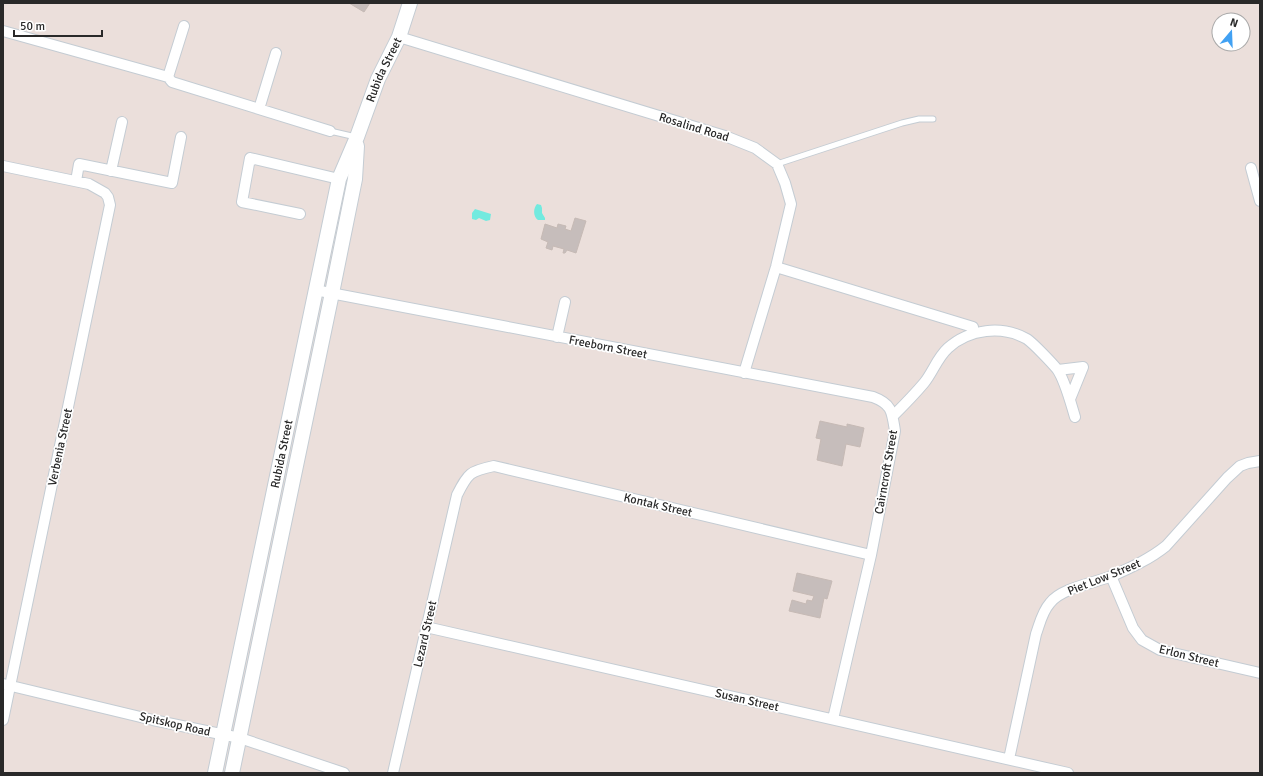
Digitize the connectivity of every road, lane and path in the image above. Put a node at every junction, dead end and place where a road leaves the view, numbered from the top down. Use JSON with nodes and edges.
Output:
{"nodes":[{"id":1,"x":410,"y":3,"type":"edge"},
{"id":2,"x":184,"y":26,"type":"dead end"},
{"id":3,"x":3,"y":31,"type":"edge"},
{"id":4,"x":398,"y":36,"type":"junction"},
{"id":5,"x":276,"y":53,"type":"dead end"},
{"id":6,"x":168,"y":77,"type":"junction"},
{"id":7,"x":259,"y":110,"type":"junction"},
{"id":8,"x":933,"y":119,"type":"dead end"},
{"id":9,"x":122,"y":122,"type":"dead end"},
{"id":10,"x":330,"y":131,"type":"joint"},
{"id":11,"x":181,"y":137,"type":"dead end"},
{"id":12,"x":357,"y":137,"type":"junction"},
{"id":13,"x":777,"y":164,"type":"junction"},
{"id":14,"x":3,"y":166,"type":"edge"},
{"id":15,"x":1251,"y":168,"type":"dead end"},
{"id":16,"x":111,"y":171,"type":"junction"},
{"id":17,"x":338,"y":179,"type":"junction"},
{"id":18,"x":76,"y":181,"type":"junction"},
{"id":19,"x":1260,"y":201,"type":"edge"},
{"id":20,"x":300,"y":214,"type":"dead end"},
{"id":21,"x":776,"y":267,"type":"junction"},
{"id":22,"x":315,"y":290,"type":"junction"},
{"id":23,"x":332,"y":293,"type":"junction"},
{"id":24,"x":565,"y":302,"type":"dead end"},
{"id":25,"x":973,"y":327,"type":"dead end"},
{"id":26,"x":557,"y":337,"type":"junction"},
{"id":27,"x":1058,"y":370,"type":"junction"},
{"id":28,"x":744,"y":373,"type":"junction"},
{"id":29,"x":1070,"y":399,"type":"junction"},
{"id":30,"x":892,"y":416,"type":"junction"},
{"id":31,"x":1075,"y":417,"type":"dead end"},
{"id":32,"x":1260,"y":461,"type":"edge"},
{"id":33,"x":457,"y":495,"type":"joint"},
{"id":34,"x":871,"y":555,"type":"junction"},
{"id":35,"x":1111,"y":576,"type":"junction"},
{"id":36,"x":426,"y":627,"type":"junction"},
{"id":37,"x":1260,"y":673,"type":"edge"},
{"id":38,"x":7,"y":685,"type":"edge"},
{"id":39,"x":833,"y":719,"type":"junction"},
{"id":40,"x":3,"y":720,"type":"edge"},
{"id":41,"x":222,"y":735,"type":"junction"},
{"id":42,"x":240,"y":738,"type":"junction"},
{"id":43,"x":1009,"y":759,"type":"junction"},
{"id":44,"x":215,"y":773,"type":"edge"},
{"id":45,"x":232,"y":773,"type":"edge"},
{"id":46,"x":344,"y":773,"type":"edge"},
{"id":47,"x":393,"y":773,"type":"edge"},
{"id":48,"x":1068,"y":773,"type":"edge"}],
"edges":[{"from":1,"to":4,"type":"street","name":"Rubida Street"},
{"from":2,"to":6,"type":"street"},
{"from":3,"to":6,"type":"street"},
{"from":4,"to":12,"type":"street","name":"Rubida Street"},
{"from":4,"to":13,"type":"street","name":"Rosalind Road"},
{"from":5,"to":7,"type":"street"},
{"from":6,"to":7,"type":"street"},
{"from":7,"to":10,"type":"street"},
{"from":8,"to":13,"type":"lane"},
{"from":9,"to":16,"type":"street"},
{"from":10,"to":12,"type":"lane"},
{"from":11,"to":16,"type":"street"},
{"from":12,"to":17,"type":"street","name":"Rubida Street"},
{"from":12,"to":23,"type":"street","name":"Rubida Street"},
{"from":13,"to":21,"type":"street"},
{"from":14,"to":18,"type":"street","name":"Verbenia Street"},
{"from":15,"to":19,"type":"street"},
{"from":16,"to":18,"type":"street"},
{"from":17,"to":20,"type":"street"},
{"from":17,"to":22,"type":"street","name":"Rubida Street"},
{"from":18,"to":38,"type":"street","name":"Verbenia Street"},
{"from":21,"to":25,"type":"street"},
{"from":21,"to":28,"type":"street"},
{"from":22,"to":23,"type":"street","name":"Freeborn Street"},
{"from":22,"to":41,"type":"street","name":"Rubida Street"},
{"from":23,"to":26,"type":"street","name":"Freeborn Street"},
{"from":23,"to":42,"type":"street","name":"Rubida Street"},
{"from":24,"to":26,"type":"street"},
{"from":26,"to":28,"type":"street","name":"Freeborn Street"},
{"from":27,"to":29,"type":"street","name":"Cairncroft Street"},
{"from":27,"to":29,"type":"street"},
{"from":27,"to":30,"type":"street","name":"Cairncroft Street"},
{"from":28,"to":30,"type":"street","name":"Freeborn Street"},
{"from":29,"to":31,"type":"street","name":"Cairncroft Street"},
{"from":30,"to":34,"type":"street","name":"Cairncroft Street"},
{"from":32,"to":35,"type":"street","name":"Piet Low Street"},
{"from":33,"to":34,"type":"street","name":"Kontak Street"},
{"from":33,"to":36,"type":"street","name":"Lezard Street"},
{"from":34,"to":39,"type":"street","name":"Cairncroft Street"},
{"from":35,"to":37,"type":"street","name":"Erlon Street"},
{"from":35,"to":43,"type":"street","name":"Piet Low Street"},
{"from":36,"to":39,"type":"street","name":"Susan Street"},
{"from":36,"to":47,"type":"street","name":"Lezard Street"},
{"from":38,"to":40,"type":"street","name":"Verbenia Street"},
{"from":38,"to":41,"type":"street","name":"Spitskop Road"},
{"from":39,"to":43,"type":"street","name":"Susan Street"},
{"from":41,"to":42,"type":"street","name":"Spitskop Road"},
{"from":41,"to":44,"type":"street","name":"Rubida Street"},
{"from":42,"to":45,"type":"street","name":"Rubida Street"},
{"from":42,"to":46,"type":"street","name":"Spitskop Road"},
{"from":43,"to":48,"type":"street","name":"Susan Street"}]}
